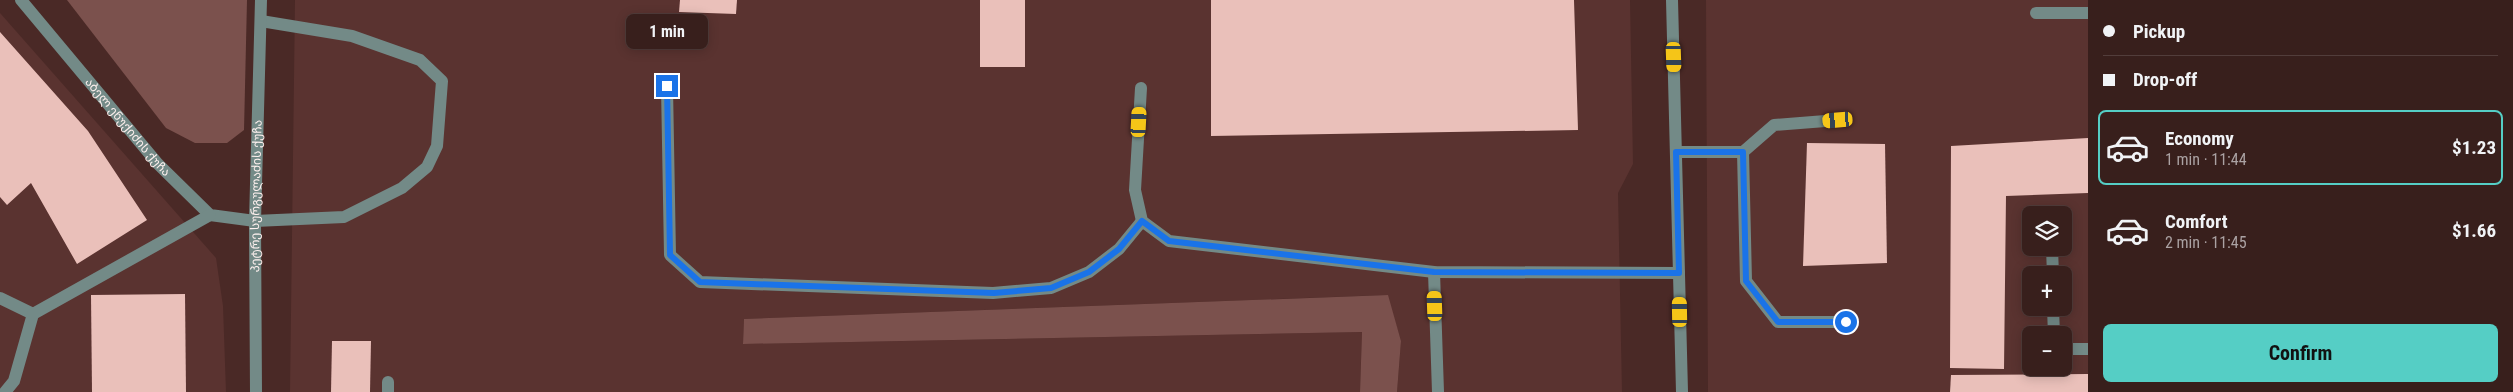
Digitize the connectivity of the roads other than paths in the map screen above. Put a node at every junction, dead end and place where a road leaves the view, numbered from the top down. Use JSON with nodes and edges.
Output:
{"nodes":[{"id":1,"x":21,"y":0,"type":"edge"},
{"id":2,"x":261,"y":0,"type":"edge"},
{"id":3,"x":1672,"y":0,"type":"edge"},
{"id":4,"x":2036,"y":13,"type":"dead end"},
{"id":5,"x":2088,"y":13,"type":"edge"},
{"id":6,"x":261,"y":21,"type":"junction"},
{"id":7,"x":667,"y":86,"type":"dead end"},
{"id":8,"x":1141,"y":88,"type":"dead end"},
{"id":9,"x":1838,"y":120,"type":"dead end"},
{"id":10,"x":1676,"y":152,"type":"junction"},
{"id":11,"x":1743,"y":152,"type":"junction"},
{"id":12,"x":210,"y":215,"type":"junction"},
{"id":13,"x":255,"y":221,"type":"junction"},
{"id":14,"x":1142,"y":221,"type":"junction"},
{"id":15,"x":1434,"y":272,"type":"junction"},
{"id":16,"x":1679,"y":273,"type":"junction"},
{"id":17,"x":0,"y":298,"type":"edge"},
{"id":18,"x":34,"y":314,"type":"junction"},
{"id":19,"x":1846,"y":322,"type":"dead end"},
{"id":20,"x":2072,"y":349,"type":"edge"},
{"id":21,"x":2088,"y":349,"type":"edge"},
{"id":22,"x":5,"y":392,"type":"edge"},
{"id":23,"x":256,"y":392,"type":"edge"},
{"id":24,"x":1438,"y":392,"type":"edge"},
{"id":25,"x":1682,"y":392,"type":"edge"}],
"edges":[{"from":1,"to":12,"type":"street","name":"აბელ ენუქიძის ქუჩა"},
{"from":2,"to":6,"type":"street","name":"პეტრე სურგულაძის ქუჩა"},
{"from":3,"to":10,"type":"street"},
{"from":4,"to":5,"type":"street"},
{"from":6,"to":13,"type":"street","name":"პეტრე სურგულაძის ქუჩა"},
{"from":6,"to":13,"type":"street"},
{"from":7,"to":14,"type":"street"},
{"from":8,"to":14,"type":"street"},
{"from":9,"to":11,"type":"street"},
{"from":10,"to":11,"type":"street"},
{"from":10,"to":16,"type":"street"},
{"from":11,"to":19,"type":"street"},
{"from":12,"to":13,"type":"street"},
{"from":12,"to":18,"type":"street"},
{"from":13,"to":23,"type":"street","name":"პეტრე სურგულაძის ქუჩა"},
{"from":14,"to":15,"type":"street"},
{"from":15,"to":16,"type":"street"},
{"from":15,"to":24,"type":"street"},
{"from":16,"to":25,"type":"street"},
{"from":17,"to":18,"type":"street"},
{"from":18,"to":22,"type":"street"},
{"from":20,"to":21,"type":"street"}]}
